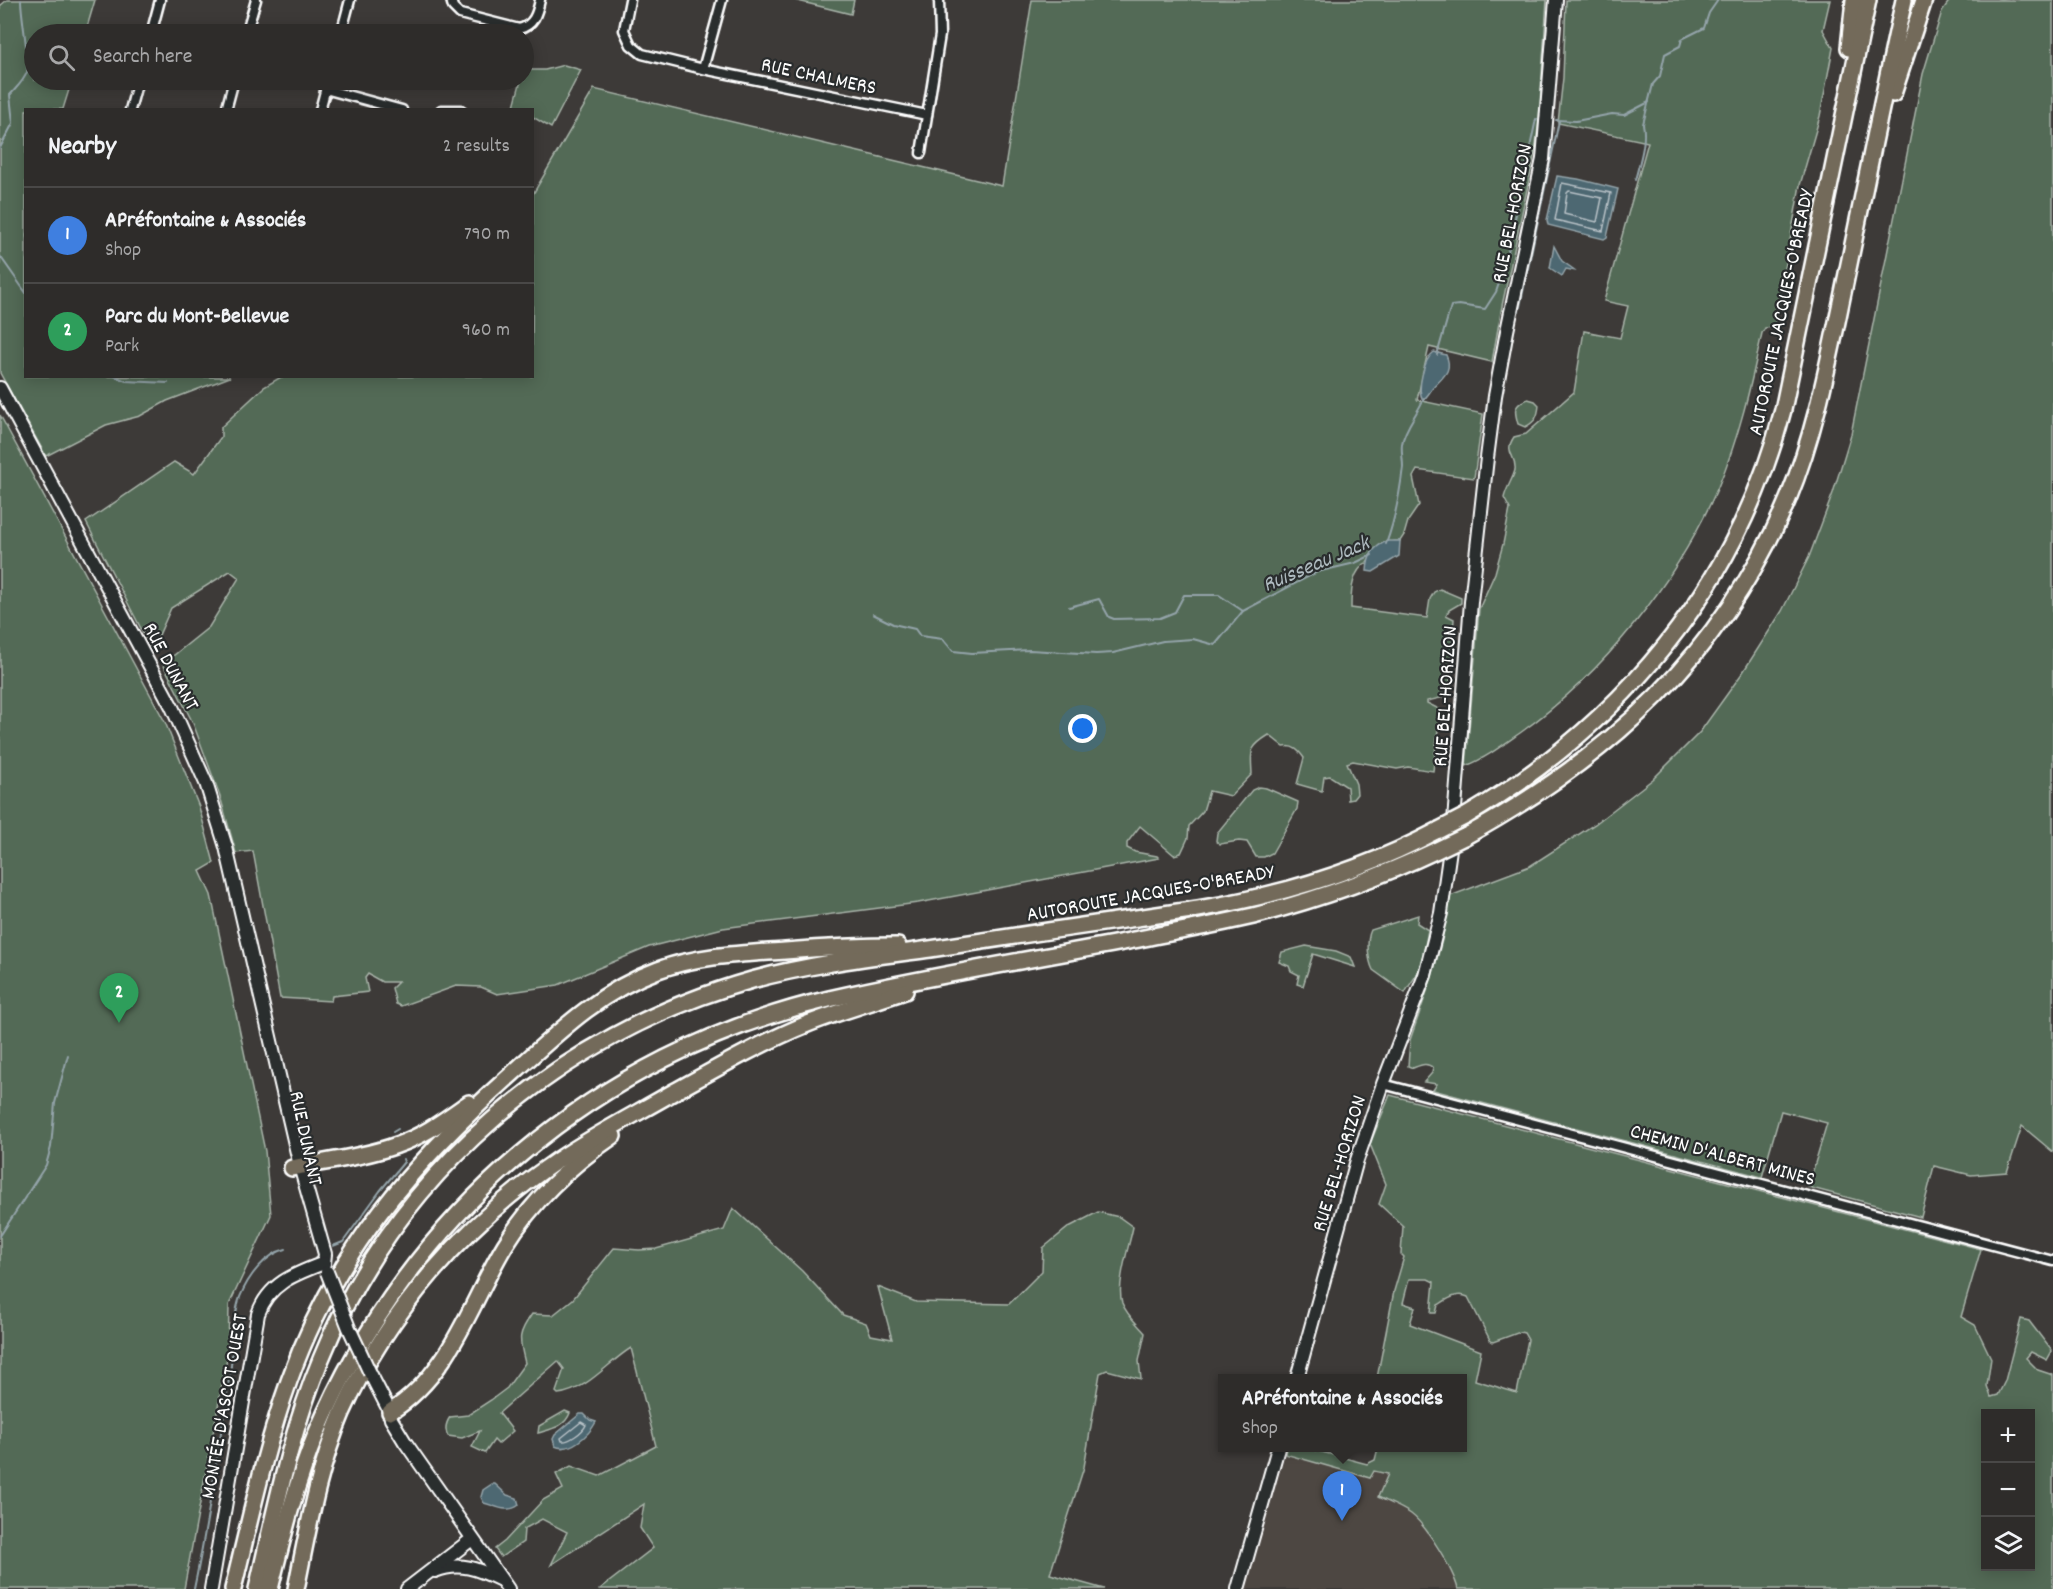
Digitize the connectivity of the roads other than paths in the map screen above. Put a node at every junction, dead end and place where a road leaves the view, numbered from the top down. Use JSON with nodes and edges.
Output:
{"nodes":[{"id":1,"x":160,"y":0,"type":"edge"},
{"id":2,"x":256,"y":0,"type":"edge"},
{"id":3,"x":350,"y":0,"type":"edge"},
{"id":4,"x":451,"y":0,"type":"edge"},
{"id":5,"x":540,"y":0,"type":"edge"},
{"id":6,"x":630,"y":0,"type":"edge"},
{"id":7,"x":722,"y":0,"type":"edge"},
{"id":8,"x":939,"y":0,"type":"edge"},
{"id":9,"x":1556,"y":0,"type":"edge"},
{"id":10,"x":1854,"y":0,"type":"edge"},
{"id":11,"x":1868,"y":0,"type":"edge"},
{"id":12,"x":1904,"y":0,"type":"edge"},
{"id":13,"x":1924,"y":0,"type":"edge"},
{"id":14,"x":154,"y":24,"type":"edge"},
{"id":15,"x":249,"y":24,"type":"edge"},
{"id":16,"x":344,"y":24,"type":"edge"},
{"id":17,"x":499,"y":24,"type":"edge"},
{"id":18,"x":529,"y":24,"type":"edge"},
{"id":19,"x":703,"y":69,"type":"junction"},
{"id":20,"x":135,"y":90,"type":"edge"},
{"id":21,"x":231,"y":90,"type":"edge"},
{"id":22,"x":325,"y":90,"type":"edge"},
{"id":23,"x":329,"y":90,"type":"edge"},
{"id":24,"x":131,"y":108,"type":"edge"},
{"id":25,"x":227,"y":108,"type":"edge"},
{"id":26,"x":320,"y":108,"type":"edge"},
{"id":27,"x":395,"y":108,"type":"edge"},
{"id":28,"x":927,"y":115,"type":"junction"},
{"id":29,"x":1837,"y":148,"type":"junction"},
{"id":30,"x":921,"y":153,"type":"dead end"},
{"id":31,"x":1866,"y":180,"type":"junction"},
{"id":32,"x":0,"y":388,"type":"edge"},
{"id":33,"x":955,"y":945,"type":"junction"},
{"id":34,"x":956,"y":974,"type":"junction"},
{"id":35,"x":699,"y":1079,"type":"junction"},
{"id":36,"x":504,"y":1080,"type":"junction"},
{"id":37,"x":1383,"y":1084,"type":"junction"},
{"id":38,"x":296,"y":1167,"type":"junction"},
{"id":39,"x":2053,"y":1261,"type":"edge"},
{"id":40,"x":325,"y":1268,"type":"junction"},
{"id":41,"x":1299,"y":1374,"type":"edge"},
{"id":42,"x":390,"y":1412,"type":"junction"},
{"id":43,"x":1277,"y":1452,"type":"edge"},
{"id":44,"x":472,"y":1539,"type":"junction"},
{"id":45,"x":425,"y":1575,"type":"junction"},
{"id":46,"x":505,"y":1585,"type":"edge"},
{"id":47,"x":211,"y":1589,"type":"edge"},
{"id":48,"x":232,"y":1589,"type":"edge"},
{"id":49,"x":257,"y":1589,"type":"edge"},
{"id":50,"x":270,"y":1589,"type":"edge"},
{"id":51,"x":296,"y":1589,"type":"edge"},
{"id":52,"x":407,"y":1589,"type":"edge"},
{"id":53,"x":1238,"y":1589,"type":"edge"}],
"edges":[{"from":1,"to":14,"type":"street"},
{"from":2,"to":15,"type":"street"},
{"from":3,"to":16,"type":"street"},
{"from":4,"to":17,"type":"street"},
{"from":5,"to":18,"type":"street"},
{"from":6,"to":19,"type":"street","name":"RUE CHALMERS"},
{"from":7,"to":19,"type":"street"},
{"from":8,"to":28,"type":"street"},
{"from":9,"to":37,"type":"street","name":"RUE BEL-HORIZON"},
{"from":10,"to":29,"type":"highway"},
{"from":11,"to":29,"type":"highway","name":"AUTOROUTE JACQUES-O'BREADY"},
{"from":12,"to":31,"type":"highway","name":"AUTOROUTE JACQUES-O'BREADY"},
{"from":13,"to":31,"type":"highway"},
{"from":19,"to":28,"type":"street","name":"RUE CHALMERS"},
{"from":20,"to":24,"type":"street"},
{"from":21,"to":25,"type":"street"},
{"from":22,"to":26,"type":"street"},
{"from":23,"to":27,"type":"street"},
{"from":28,"to":30,"type":"street"},
{"from":29,"to":33,"type":"highway","name":"AUTOROUTE JACQUES-O'BREADY","bridge":true},
{"from":31,"to":34,"type":"highway","name":"AUTOROUTE JACQUES-O'BREADY","bridge":true},
{"from":32,"to":38,"type":"street","name":"RUE DUNANT"},
{"from":33,"to":36,"type":"highway"},
{"from":33,"to":49,"type":"highway","name":"AUTOROUTE JACQUES-O'BREADY"},
{"from":34,"to":35,"type":"highway"},
{"from":34,"to":50,"type":"highway","name":"AUTOROUTE JACQUES-O'BREADY"},
{"from":35,"to":42,"type":"highway"},
{"from":35,"to":51,"type":"highway"},
{"from":36,"to":38,"type":"highway"},
{"from":36,"to":48,"type":"highway"},
{"from":37,"to":39,"type":"street","name":"CHEMIN D'ALBERT MINES"},
{"from":37,"to":41,"type":"street","name":"RUE BEL-HORIZON"},
{"from":38,"to":40,"type":"street","name":"RUE DUNANT"},
{"from":40,"to":42,"type":"street","name":"RUE DUNANT","bridge":true},
{"from":40,"to":47,"type":"street","name":"MONTÉE D'ASCOT OUEST"},
{"from":42,"to":44,"type":"street","name":"RUE DUNANT"},
{"from":43,"to":53,"type":"street"},
{"from":44,"to":45,"type":"street"},
{"from":44,"to":46,"type":"street","name":"RUE DUNANT"},
{"from":45,"to":46,"type":"street"},
{"from":45,"to":52,"type":"street"}]}
